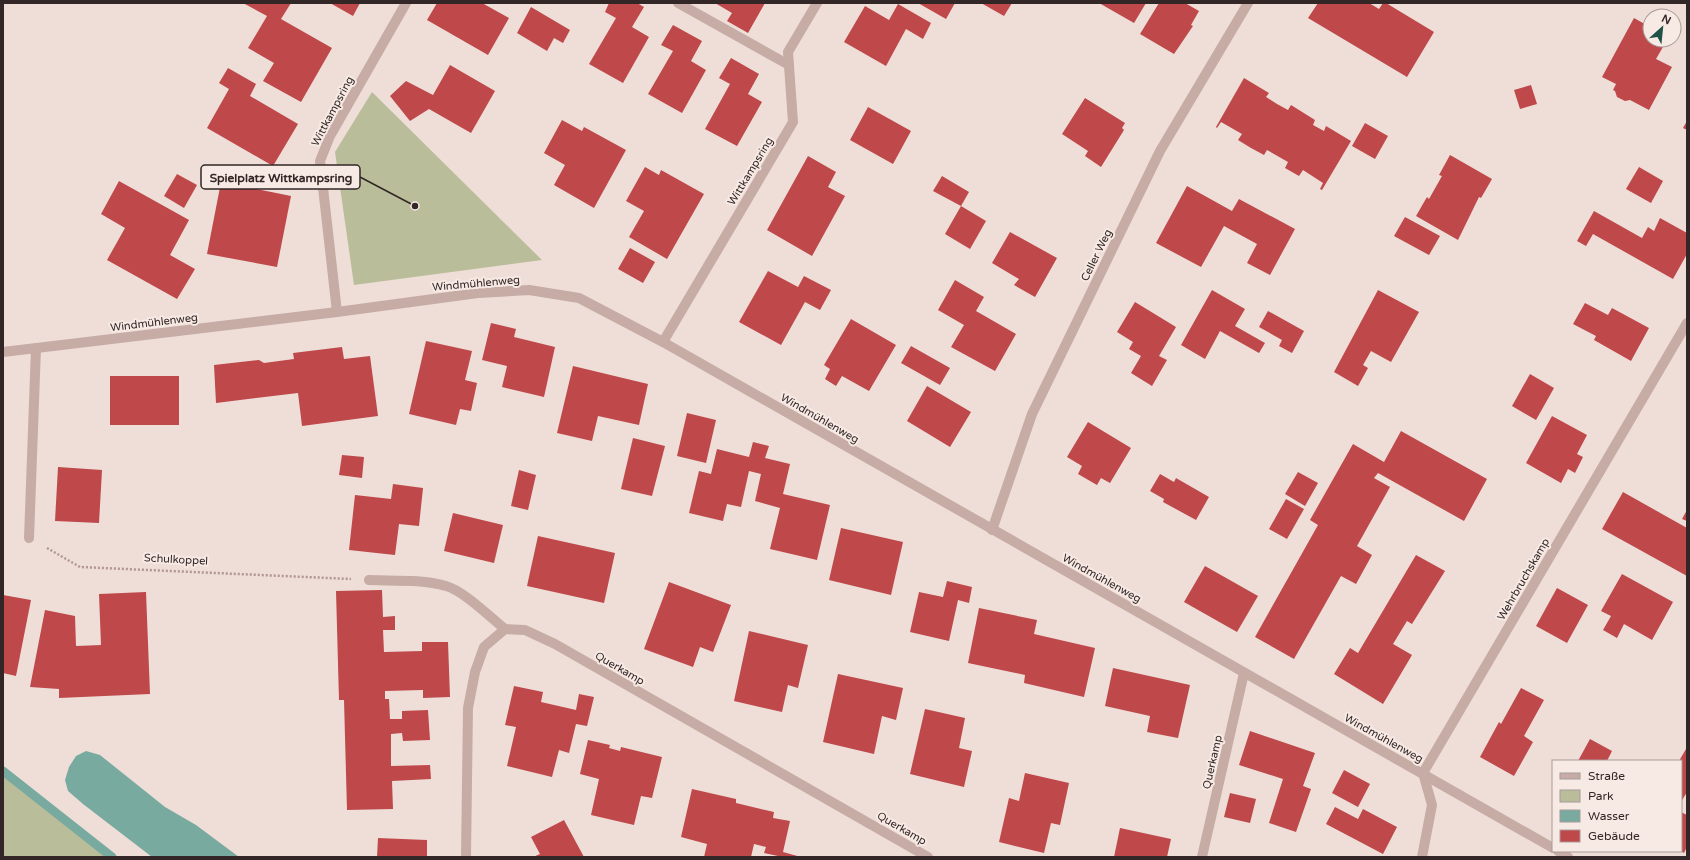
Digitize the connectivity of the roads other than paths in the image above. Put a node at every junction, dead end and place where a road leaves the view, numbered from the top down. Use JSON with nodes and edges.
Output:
{"nodes":[{"id":1,"x":406,"y":3,"type":"edge"},
{"id":2,"x":678,"y":3,"type":"edge"},
{"id":3,"x":817,"y":3,"type":"edge"},
{"id":4,"x":1248,"y":3,"type":"edge"},
{"id":5,"x":789,"y":65,"type":"junction"},
{"id":6,"x":337,"y":312,"type":"junction"},
{"id":7,"x":1687,"y":323,"type":"edge"},
{"id":8,"x":663,"y":342,"type":"junction"},
{"id":9,"x":36,"y":348,"type":"junction"},
{"id":10,"x":3,"y":352,"type":"edge"},
{"id":11,"x":992,"y":530,"type":"junction"},
{"id":12,"x":29,"y":538,"type":"road end"},
{"id":13,"x":369,"y":580,"type":"road end"},
{"id":14,"x":505,"y":629,"type":"junction"},
{"id":15,"x":1244,"y":673,"type":"junction"},
{"id":16,"x":1423,"y":773,"type":"junction"},
{"id":17,"x":1552,"y":847,"type":"edge"},
{"id":18,"x":466,"y":857,"type":"edge"},
{"id":19,"x":928,"y":857,"type":"edge"},
{"id":20,"x":1202,"y":857,"type":"edge"},
{"id":21,"x":1422,"y":857,"type":"edge"}],
"edges":[{"from":1,"to":6,"type":"street","name":"Wittkampsring"},
{"from":2,"to":5,"type":"street"},
{"from":3,"to":5,"type":"street","name":"Wittkampsring"},
{"from":4,"to":11,"type":"street","name":"Celler Weg"},
{"from":5,"to":8,"type":"street","name":"Wittkampsring"},
{"from":6,"to":8,"type":"street","name":"Windmühlenweg"},
{"from":6,"to":9,"type":"street","name":"Windmühlenweg"},
{"from":7,"to":16,"type":"street","name":"Wehrbruchskamp"},
{"from":8,"to":11,"type":"street","name":"Windmühlenweg"},
{"from":9,"to":10,"type":"street","name":"Windmühlenweg"},
{"from":9,"to":12,"type":"street"},
{"from":11,"to":15,"type":"street","name":"Windmühlenweg"},
{"from":13,"to":14,"type":"street"},
{"from":14,"to":18,"type":"street"},
{"from":14,"to":19,"type":"street","name":"Querkamp"},
{"from":15,"to":16,"type":"street","name":"Windmühlenweg"},
{"from":15,"to":20,"type":"street","name":"Querkamp"},
{"from":16,"to":17,"type":"street","name":"Windmühlenweg"},
{"from":16,"to":21,"type":"street"}]}
